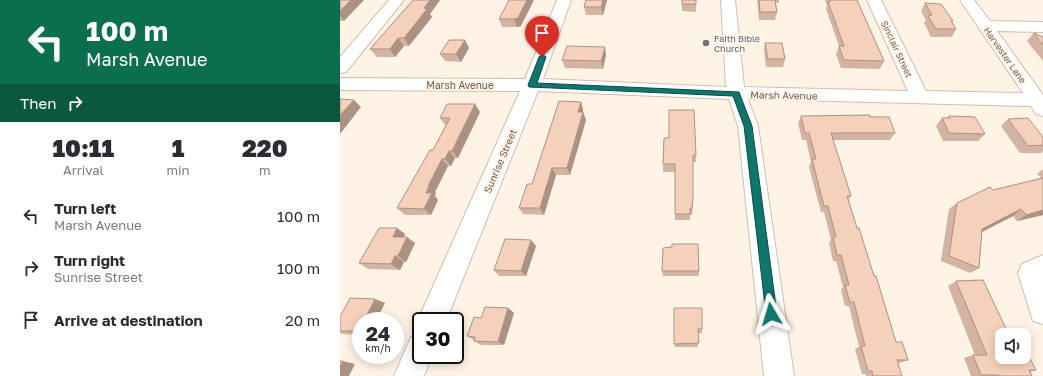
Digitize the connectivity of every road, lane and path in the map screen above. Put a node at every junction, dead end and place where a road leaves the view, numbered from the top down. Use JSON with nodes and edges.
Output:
{"nodes":[{"id":1,"x":397,"y":0,"type":"edge"},
{"id":2,"x":564,"y":0,"type":"edge"},
{"id":3,"x":728,"y":0,"type":"edge"},
{"id":4,"x":874,"y":0,"type":"edge"},
{"id":5,"x":967,"y":0,"type":"edge"},
{"id":6,"x":985,"y":26,"type":"junction"},
{"id":7,"x":1043,"y":27,"type":"edge"},
{"id":8,"x":340,"y":68,"type":"edge"},
{"id":9,"x":340,"y":84,"type":"edge"},
{"id":10,"x":532,"y":85,"type":"junction"},
{"id":11,"x":736,"y":93,"type":"junction"},
{"id":12,"x":920,"y":98,"type":"junction"},
{"id":13,"x":1040,"y":105,"type":"edge"},
{"id":14,"x":1037,"y":270,"type":"edge"},
{"id":15,"x":1043,"y":311,"type":"edge"},
{"id":16,"x":436,"y":312,"type":"edge"},
{"id":17,"x":414,"y":364,"type":"edge"},
{"id":18,"x":409,"y":376,"type":"edge"},
{"id":19,"x":779,"y":376,"type":"edge"}],
"edges":[{"from":1,"to":8,"type":"street"},
{"from":2,"to":10,"type":"street","name":"Sunrise Street"},
{"from":3,"to":11,"type":"street"},
{"from":4,"to":12,"type":"street","name":"Sinclair Street"},
{"from":5,"to":6,"type":"street","name":"Harvester Lane"},
{"from":6,"to":7,"type":"street"},
{"from":6,"to":13,"type":"street","name":"Harvester Lane"},
{"from":9,"to":10,"type":"street","name":"Marsh Avenue"},
{"from":10,"to":11,"type":"street","name":"Marsh Avenue"},
{"from":10,"to":16,"type":"street","name":"Sunrise Street"},
{"from":11,"to":12,"type":"street","name":"Marsh Avenue"},
{"from":11,"to":19,"type":"street"},
{"from":12,"to":13,"type":"street","name":"Marsh Avenue"},
{"from":14,"to":15,"type":"street"},
{"from":17,"to":18,"type":"street"}]}
